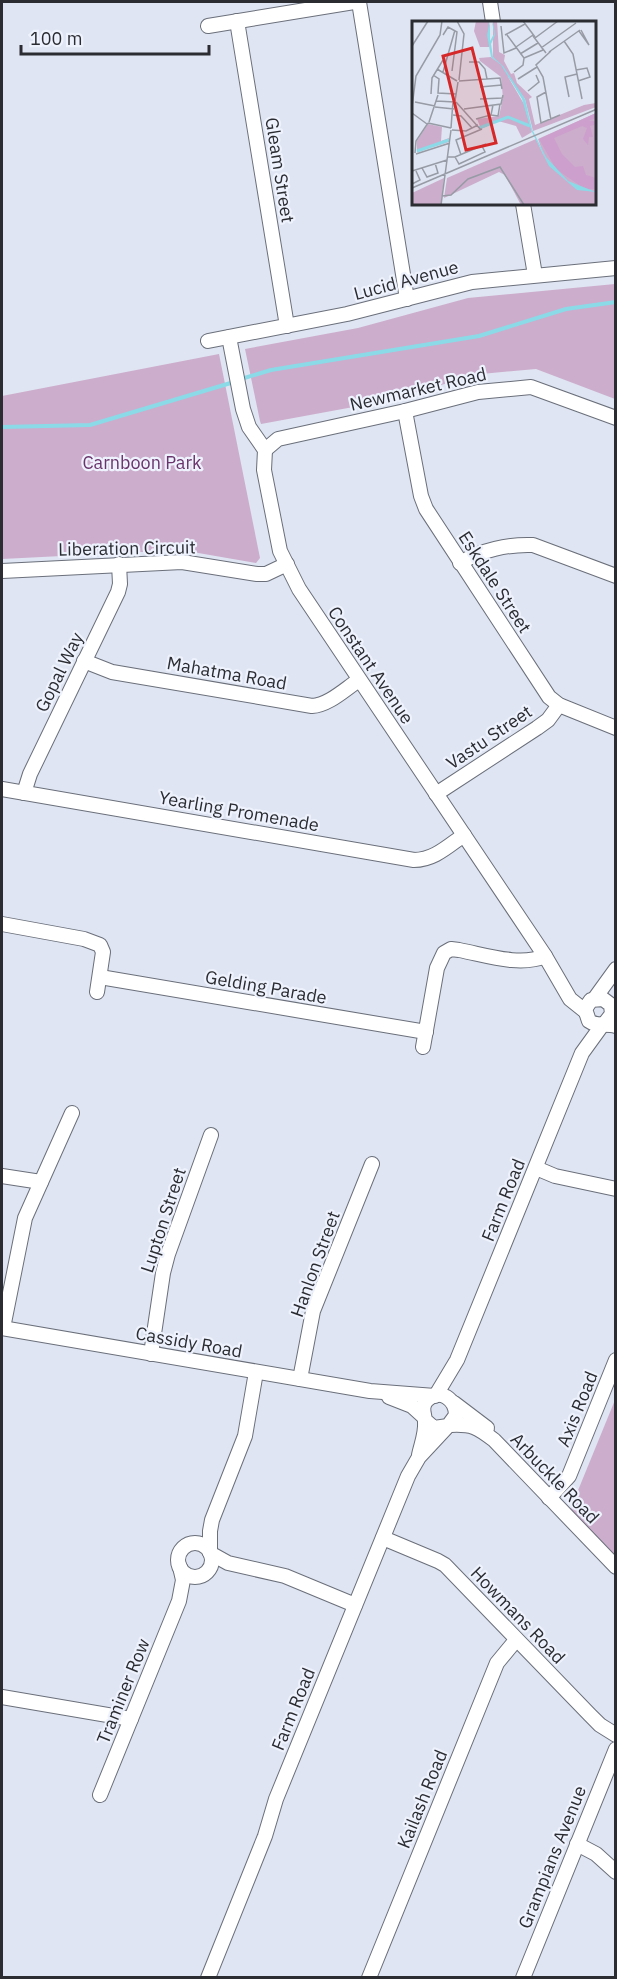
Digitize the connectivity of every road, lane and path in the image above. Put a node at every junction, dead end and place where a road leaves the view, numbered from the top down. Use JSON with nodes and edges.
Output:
{"nodes":[{"id":1,"x":354,"y":2,"type":"edge"},
{"id":2,"x":359,"y":2,"type":"edge"},
{"id":3,"x":490,"y":2,"type":"edge"},
{"id":4,"x":288,"y":7,"type":"edge"},
{"id":5,"x":237,"y":21,"type":"junction"},
{"id":6,"x":493,"y":21,"type":"edge"},
{"id":7,"x":208,"y":26,"type":"dead end"},
{"id":8,"x":523,"y":206,"type":"edge"},
{"id":9,"x":615,"y":268,"type":"edge"},
{"id":10,"x":535,"y":275,"type":"junction"},
{"id":11,"x":407,"y":298,"type":"junction"},
{"id":12,"x":287,"y":326,"type":"junction"},
{"id":13,"x":229,"y":337,"type":"junction"},
{"id":14,"x":208,"y":341,"type":"dead end"},
{"id":15,"x":405,"y":411,"type":"junction"},
{"id":16,"x":615,"y":418,"type":"edge"},
{"id":17,"x":265,"y":450,"type":"junction"},
{"id":18,"x":460,"y":563,"type":"junction"},
{"id":19,"x":119,"y":564,"type":"junction"},
{"id":20,"x":286,"y":564,"type":"junction"},
{"id":21,"x":2,"y":571,"type":"edge"},
{"id":22,"x":615,"y":576,"type":"edge"},
{"id":23,"x":84,"y":661,"type":"junction"},
{"id":24,"x":359,"y":680,"type":"junction"},
{"id":25,"x":559,"y":705,"type":"junction"},
{"id":26,"x":615,"y":728,"type":"edge"},
{"id":27,"x":2,"y":789,"type":"edge"},
{"id":28,"x":24,"y":793,"type":"junction"},
{"id":29,"x":436,"y":794,"type":"junction"},
{"id":30,"x":464,"y":835,"type":"junction"},
{"id":31,"x":2,"y":924,"type":"edge"},
{"id":32,"x":545,"y":956,"type":"junction"},
{"id":33,"x":615,"y":971,"type":"edge"},
{"id":34,"x":100,"y":977,"type":"junction"},
{"id":35,"x":561,"y":982,"type":"junction"},
{"id":36,"x":97,"y":992,"type":"dead end"},
{"id":37,"x":594,"y":999,"type":"junction"},
{"id":38,"x":612,"y":1006,"type":"edge"},
{"id":39,"x":586,"y":1015,"type":"junction"},
{"id":40,"x":608,"y":1024,"type":"edge"},
{"id":41,"x":426,"y":1032,"type":"junction"},
{"id":42,"x":423,"y":1047,"type":"dead end"},
{"id":43,"x":582,"y":1053,"type":"junction"},
{"id":44,"x":72,"y":1113,"type":"dead end"},
{"id":45,"x":211,"y":1135,"type":"dead end"},
{"id":46,"x":372,"y":1164,"type":"dead end"},
{"id":47,"x":536,"y":1168,"type":"junction"},
{"id":48,"x":2,"y":1176,"type":"edge"},
{"id":49,"x":41,"y":1182,"type":"junction"},
{"id":50,"x":615,"y":1189,"type":"edge"},
{"id":51,"x":2,"y":1328,"type":"edge"},
{"id":52,"x":151,"y":1354,"type":"junction"},
{"id":53,"x":457,"y":1360,"type":"junction"},
{"id":54,"x":615,"y":1360,"type":"edge"},
{"id":55,"x":256,"y":1372,"type":"junction"},
{"id":56,"x":300,"y":1379,"type":"junction"},
{"id":57,"x":370,"y":1391,"type":"junction"},
{"id":58,"x":436,"y":1396,"type":"junction"},
{"id":59,"x":454,"y":1403,"type":"junction"},
{"id":60,"x":425,"y":1419,"type":"junction"},
{"id":61,"x":448,"y":1426,"type":"junction"},
{"id":62,"x":494,"y":1440,"type":"junction"},
{"id":63,"x":419,"y":1457,"type":"junction"},
{"id":64,"x":549,"y":1498,"type":"junction"},
{"id":65,"x":212,"y":1520,"type":"junction"},
{"id":66,"x":383,"y":1538,"type":"junction"},
{"id":67,"x":189,"y":1545,"type":"junction"},
{"id":68,"x":210,"y":1553,"type":"junction"},
{"id":69,"x":180,"y":1567,"type":"junction"},
{"id":70,"x":615,"y":1567,"type":"edge"},
{"id":71,"x":243,"y":1568,"type":"junction"},
{"id":72,"x":203,"y":1575,"type":"junction"},
{"id":73,"x":179,"y":1601,"type":"junction"},
{"id":74,"x":355,"y":1605,"type":"junction"},
{"id":75,"x":516,"y":1640,"type":"junction"},
{"id":76,"x":2,"y":1697,"type":"edge"},
{"id":77,"x":130,"y":1719,"type":"junction"},
{"id":78,"x":615,"y":1736,"type":"edge"},
{"id":79,"x":615,"y":1749,"type":"edge"},
{"id":80,"x":100,"y":1795,"type":"dead end"},
{"id":81,"x":577,"y":1844,"type":"junction"},
{"id":82,"x":615,"y":1872,"type":"edge"},
{"id":83,"x":208,"y":1977,"type":"edge"},
{"id":84,"x":369,"y":1977,"type":"edge"},
{"id":85,"x":523,"y":1977,"type":"edge"}],
"edges":[{"from":1,"to":4,"type":"street"},
{"from":2,"to":11,"type":"street"},
{"from":3,"to":6,"type":"street"},
{"from":4,"to":5,"type":"street"},
{"from":5,"to":7,"type":"street"},
{"from":5,"to":12,"type":"street","name":"Gleam Street"},
{"from":8,"to":10,"type":"street"},
{"from":9,"to":10,"type":"street","name":"Lucid Avenue"},
{"from":10,"to":11,"type":"street","name":"Lucid Avenue"},
{"from":11,"to":12,"type":"street","name":"Lucid Avenue"},
{"from":12,"to":13,"type":"street","name":"Lucid Avenue"},
{"from":13,"to":14,"type":"street","name":"Lucid Avenue"},
{"from":13,"to":17,"type":"street"},
{"from":15,"to":16,"type":"street","name":"Newmarket Road"},
{"from":15,"to":17,"type":"street","name":"Newmarket Road"},
{"from":15,"to":18,"type":"street","name":"Eskdale Street"},
{"from":17,"to":20,"type":"street","name":"Constant Avenue"},
{"from":18,"to":22,"type":"street"},
{"from":18,"to":25,"type":"street","name":"Eskdale Street"},
{"from":19,"to":20,"type":"street","name":"Liberation Circuit"},
{"from":19,"to":21,"type":"street","name":"Liberation Circuit"},
{"from":19,"to":23,"type":"street","name":"Gopal Way"},
{"from":20,"to":24,"type":"street","name":"Constant Avenue"},
{"from":23,"to":24,"type":"street","name":"Mahatma Road"},
{"from":23,"to":28,"type":"street","name":"Gopal Way"},
{"from":24,"to":29,"type":"street","name":"Constant Avenue"},
{"from":25,"to":26,"type":"street","name":"Eskdale Street"},
{"from":25,"to":29,"type":"street","name":"Vastu Street"},
{"from":27,"to":28,"type":"street","name":"Yearling Promenade"},
{"from":28,"to":30,"type":"street","name":"Yearling Promenade"},
{"from":29,"to":30,"type":"street","name":"Constant Avenue"},
{"from":30,"to":32,"type":"street","name":"Constant Avenue"},
{"from":31,"to":34,"type":"street"},
{"from":32,"to":35,"type":"street","name":"Constant Avenue"},
{"from":32,"to":41,"type":"street"},
{"from":33,"to":37,"type":"street"},
{"from":33,"to":38,"type":"street"},
{"from":34,"to":36,"type":"street"},
{"from":34,"to":41,"type":"street","name":"Gelding Parade"},
{"from":35,"to":37,"type":"street","name":"Constant Avenue"},
{"from":35,"to":39,"type":"street","name":"Constant Avenue"},
{"from":37,"to":38,"type":"street"},
{"from":37,"to":39,"type":"street"},
{"from":38,"to":40,"type":"street"},
{"from":39,"to":40,"type":"street"},
{"from":39,"to":43,"type":"street","name":"Farm Road"},
{"from":40,"to":43,"type":"street","name":"Farm Road"},
{"from":41,"to":42,"type":"street"},
{"from":43,"to":47,"type":"street","name":"Farm Road"},
{"from":44,"to":49,"type":"street"},
{"from":45,"to":52,"type":"street","name":"Lupton Street"},
{"from":46,"to":56,"type":"street","name":"Hanlon Street"},
{"from":47,"to":50,"type":"street"},
{"from":47,"to":53,"type":"street","name":"Farm Road"},
{"from":48,"to":49,"type":"street"},
{"from":49,"to":51,"type":"street"},
{"from":51,"to":52,"type":"street","name":"Cassidy Road"},
{"from":52,"to":55,"type":"street","name":"Cassidy Road"},
{"from":53,"to":58,"type":"street","name":"Farm Road"},
{"from":53,"to":59,"type":"street","name":"Farm Road"},
{"from":54,"to":64,"type":"street","name":"Axis Road"},
{"from":55,"to":56,"type":"street","name":"Cassidy Road"},
{"from":55,"to":65,"type":"street"},
{"from":56,"to":57,"type":"street","name":"Cassidy Road"},
{"from":57,"to":58,"type":"street","name":"Cassidy Road"},
{"from":57,"to":60,"type":"street","name":"Cassidy Road"},
{"from":58,"to":59,"type":"street"},
{"from":58,"to":60,"type":"street"},
{"from":59,"to":61,"type":"street"},
{"from":59,"to":62,"type":"street","name":"Arbuckle Road"},
{"from":60,"to":61,"type":"street"},
{"from":60,"to":63,"type":"street","name":"Farm Road"},
{"from":61,"to":62,"type":"street","name":"Arbuckle Road"},
{"from":61,"to":63,"type":"street","name":"Farm Road"},
{"from":62,"to":64,"type":"street","name":"Arbuckle Road"},
{"from":63,"to":66,"type":"street","name":"Farm Road"},
{"from":64,"to":70,"type":"street","name":"Arbuckle Road"},
{"from":65,"to":67,"type":"street"},
{"from":65,"to":68,"type":"street"},
{"from":66,"to":74,"type":"street","name":"Farm Road"},
{"from":66,"to":75,"type":"street","name":"Howmans Road"},
{"from":67,"to":68,"type":"street"},
{"from":67,"to":69,"type":"street"},
{"from":68,"to":71,"type":"street"},
{"from":68,"to":72,"type":"street"},
{"from":69,"to":72,"type":"street"},
{"from":69,"to":73,"type":"street","name":"Traminer Row"},
{"from":71,"to":72,"type":"street"},
{"from":71,"to":74,"type":"street"},
{"from":72,"to":73,"type":"street","name":"Traminer Row"},
{"from":73,"to":77,"type":"street","name":"Traminer Row"},
{"from":74,"to":83,"type":"street","name":"Farm Road"},
{"from":75,"to":78,"type":"street","name":"Howmans Road"},
{"from":75,"to":84,"type":"street","name":"Kailash Road"},
{"from":76,"to":77,"type":"street"},
{"from":77,"to":80,"type":"street","name":"Traminer Row"},
{"from":79,"to":81,"type":"street","name":"Grampians Avenue"},
{"from":81,"to":82,"type":"street"},
{"from":81,"to":85,"type":"street","name":"Grampians Avenue"}]}
